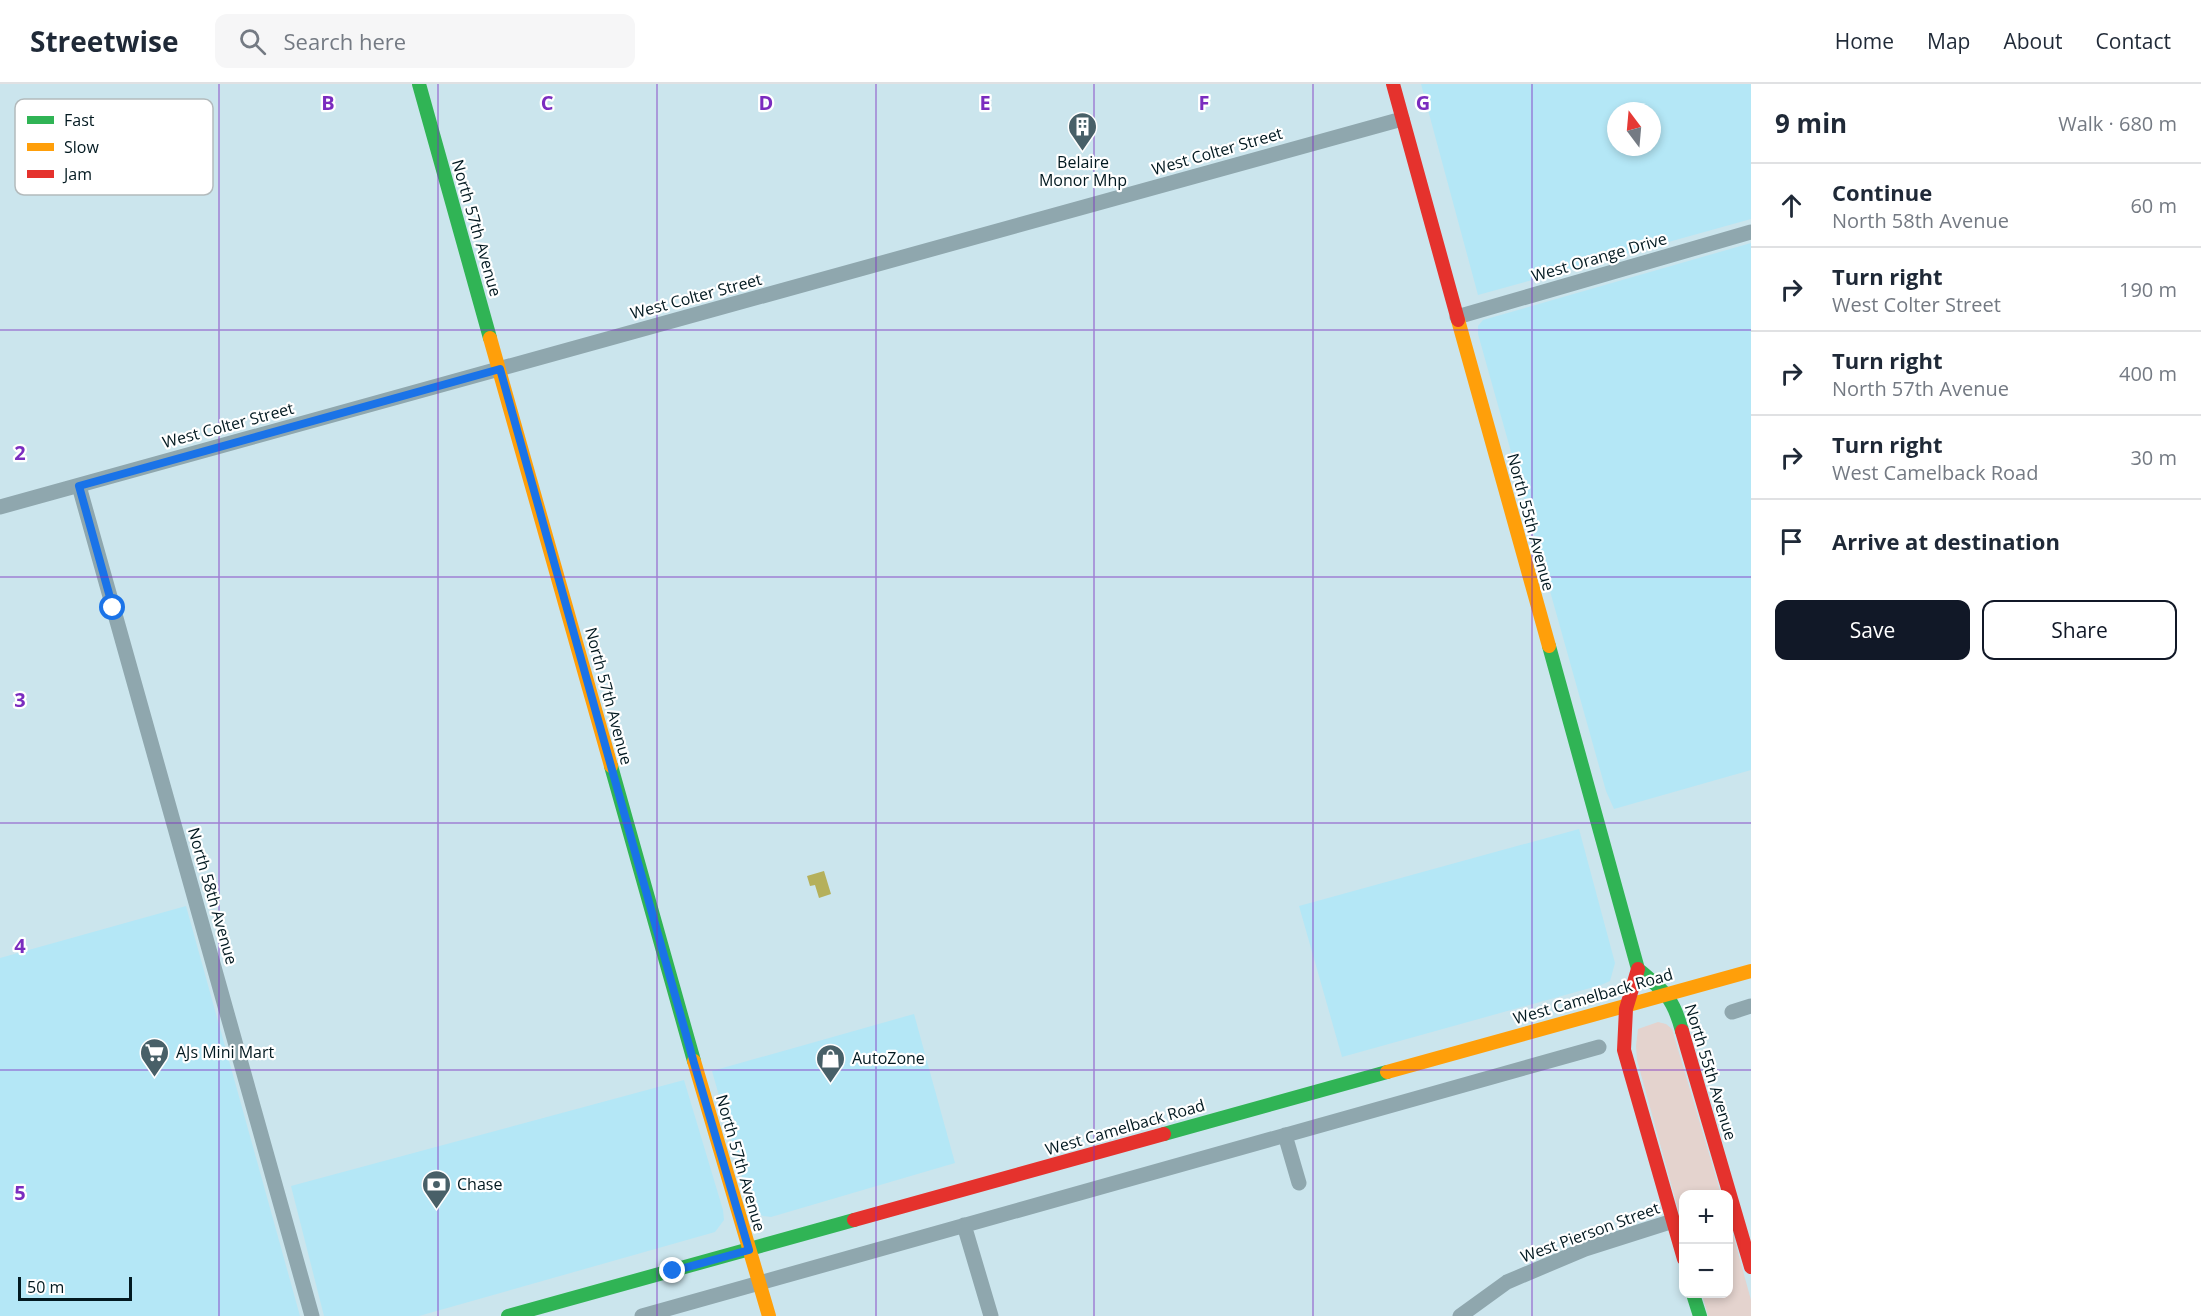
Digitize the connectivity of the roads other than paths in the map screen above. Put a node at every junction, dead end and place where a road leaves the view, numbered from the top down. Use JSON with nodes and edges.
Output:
{"nodes":[{"id":1,"x":419,"y":84,"type":"edge"},
{"id":2,"x":1393,"y":84,"type":"edge"},
{"id":3,"x":1402,"y":118,"type":"junction"},
{"id":4,"x":1751,"y":232,"type":"edge"},
{"id":5,"x":1457,"y":317,"type":"junction"},
{"id":6,"x":500,"y":369,"type":"junction"},
{"id":7,"x":79,"y":486,"type":"junction"},
{"id":8,"x":0,"y":507,"type":"edge"},
{"id":9,"x":1638,"y":969,"type":"junction"},
{"id":10,"x":1751,"y":971,"type":"edge"},
{"id":11,"x":1667,"y":994,"type":"junction"},
{"id":12,"x":1626,"y":1006,"type":"junction"},
{"id":13,"x":1751,"y":1006,"type":"edge"},
{"id":14,"x":1732,"y":1012,"type":"dead end"},
{"id":15,"x":1599,"y":1047,"type":"dead end"},
{"id":16,"x":1285,"y":1135,"type":"junction"},
{"id":17,"x":1299,"y":1184,"type":"dead end"},
{"id":18,"x":1673,"y":1221,"type":"junction"},
{"id":19,"x":964,"y":1225,"type":"junction"},
{"id":20,"x":1679,"y":1244,"type":"edge"},
{"id":21,"x":749,"y":1250,"type":"junction"},
{"id":22,"x":1751,"y":1267,"type":"edge"},
{"id":23,"x":760,"y":1283,"type":"junction"},
{"id":24,"x":1695,"y":1298,"type":"edge"},
{"id":25,"x":312,"y":1316,"type":"edge"},
{"id":26,"x":508,"y":1316,"type":"edge"},
{"id":27,"x":642,"y":1316,"type":"edge"},
{"id":28,"x":769,"y":1316,"type":"edge"},
{"id":29,"x":991,"y":1316,"type":"edge"},
{"id":30,"x":1460,"y":1316,"type":"edge"},
{"id":31,"x":1700,"y":1316,"type":"edge"}],
"edges":[{"from":1,"to":6,"type":"street","name":"North 57th Avenue"},
{"from":2,"to":3,"type":"street","name":"North 55th Avenue"},
{"from":3,"to":5,"type":"street","name":"North 55th Avenue"},
{"from":3,"to":6,"type":"street","name":"West Colter Street"},
{"from":4,"to":5,"type":"street","name":"West Orange Drive"},
{"from":5,"to":9,"type":"street","name":"North 55th Avenue"},
{"from":6,"to":7,"type":"street","name":"West Colter Street"},
{"from":6,"to":21,"type":"street","name":"North 57th Avenue"},
{"from":7,"to":8,"type":"street","name":"West Colter Street"},
{"from":7,"to":25,"type":"street","name":"North 58th Avenue"},
{"from":9,"to":11,"type":"street","name":"North 55th Avenue"},
{"from":9,"to":12,"type":"street"},
{"from":10,"to":11,"type":"street","name":"West Camelback Road"},
{"from":11,"to":12,"type":"street","name":"West Camelback Road"},
{"from":11,"to":22,"type":"street","name":"North 55th Avenue"},
{"from":12,"to":18,"type":"street"},
{"from":12,"to":21,"type":"street","name":"West Camelback Road"},
{"from":13,"to":14,"type":"street"},
{"from":15,"to":16,"type":"street"},
{"from":16,"to":17,"type":"street"},
{"from":16,"to":19,"type":"street"},
{"from":18,"to":20,"type":"street"},
{"from":18,"to":30,"type":"street","name":"West Pierson Street"},
{"from":19,"to":23,"type":"street"},
{"from":19,"to":29,"type":"street"},
{"from":21,"to":23,"type":"street","name":"North 57th Avenue"},
{"from":21,"to":26,"type":"street","name":"West Camelback Road"},
{"from":23,"to":27,"type":"street"},
{"from":23,"to":28,"type":"street","name":"North 57th Avenue"},
{"from":24,"to":31,"type":"street"}]}
